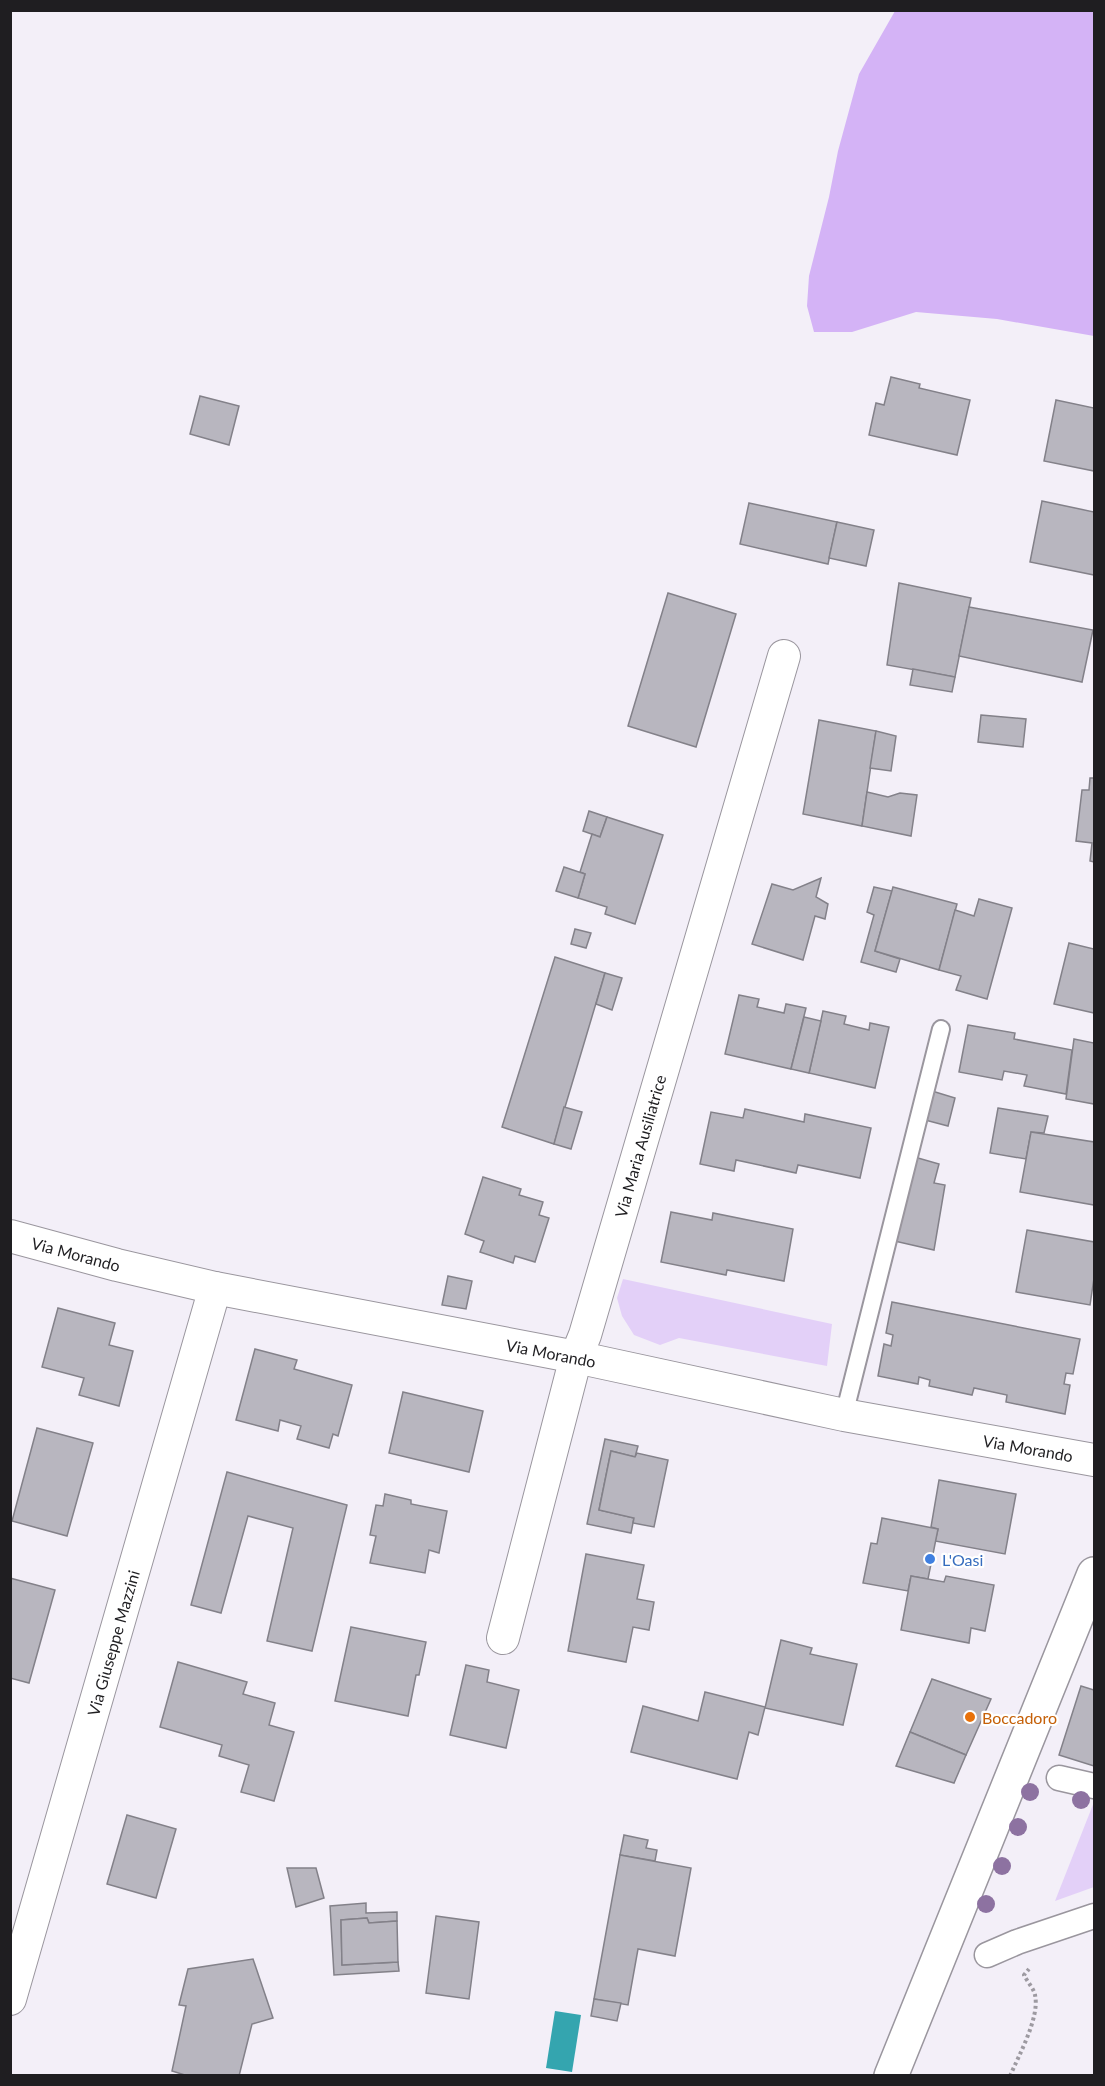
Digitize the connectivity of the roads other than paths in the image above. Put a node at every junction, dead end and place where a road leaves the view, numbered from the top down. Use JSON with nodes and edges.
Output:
{"nodes":[{"id":1,"x":784,"y":656,"type":"dead end"},
{"id":2,"x":941,"y":1029,"type":"dead end"},
{"id":3,"x":10,"y":1236,"type":"edge"},
{"id":4,"x":215,"y":1288,"type":"junction"},
{"id":5,"x":576,"y":1357,"type":"junction"},
{"id":6,"x":843,"y":1415,"type":"junction"},
{"id":7,"x":1095,"y":1460,"type":"edge"},
{"id":8,"x":1095,"y":1574,"type":"edge"},
{"id":9,"x":503,"y":1638,"type":"dead end"},
{"id":10,"x":1059,"y":1778,"type":"dead end"},
{"id":11,"x":1095,"y":1786,"type":"edge"},
{"id":12,"x":1095,"y":1916,"type":"edge"},
{"id":13,"x":987,"y":1955,"type":"dead end"},
{"id":14,"x":10,"y":1999,"type":"edge"},
{"id":15,"x":891,"y":2076,"type":"edge"}],
"edges":[{"from":1,"to":5,"type":"street","name":"Via Maria Ausiliatrice"},
{"from":2,"to":6,"type":"lane"},
{"from":3,"to":4,"type":"street","name":"Via Morando"},
{"from":4,"to":5,"type":"street","name":"Via Morando"},
{"from":4,"to":14,"type":"street","name":"Via Giuseppe Mazzini"},
{"from":5,"to":6,"type":"street","name":"Via Morando"},
{"from":5,"to":9,"type":"street","name":"Via Maria Ausiliatrice"},
{"from":6,"to":7,"type":"street","name":"Via Morando"},
{"from":8,"to":15,"type":"main road"},
{"from":10,"to":11,"type":"street"},
{"from":12,"to":13,"type":"street"}]}
